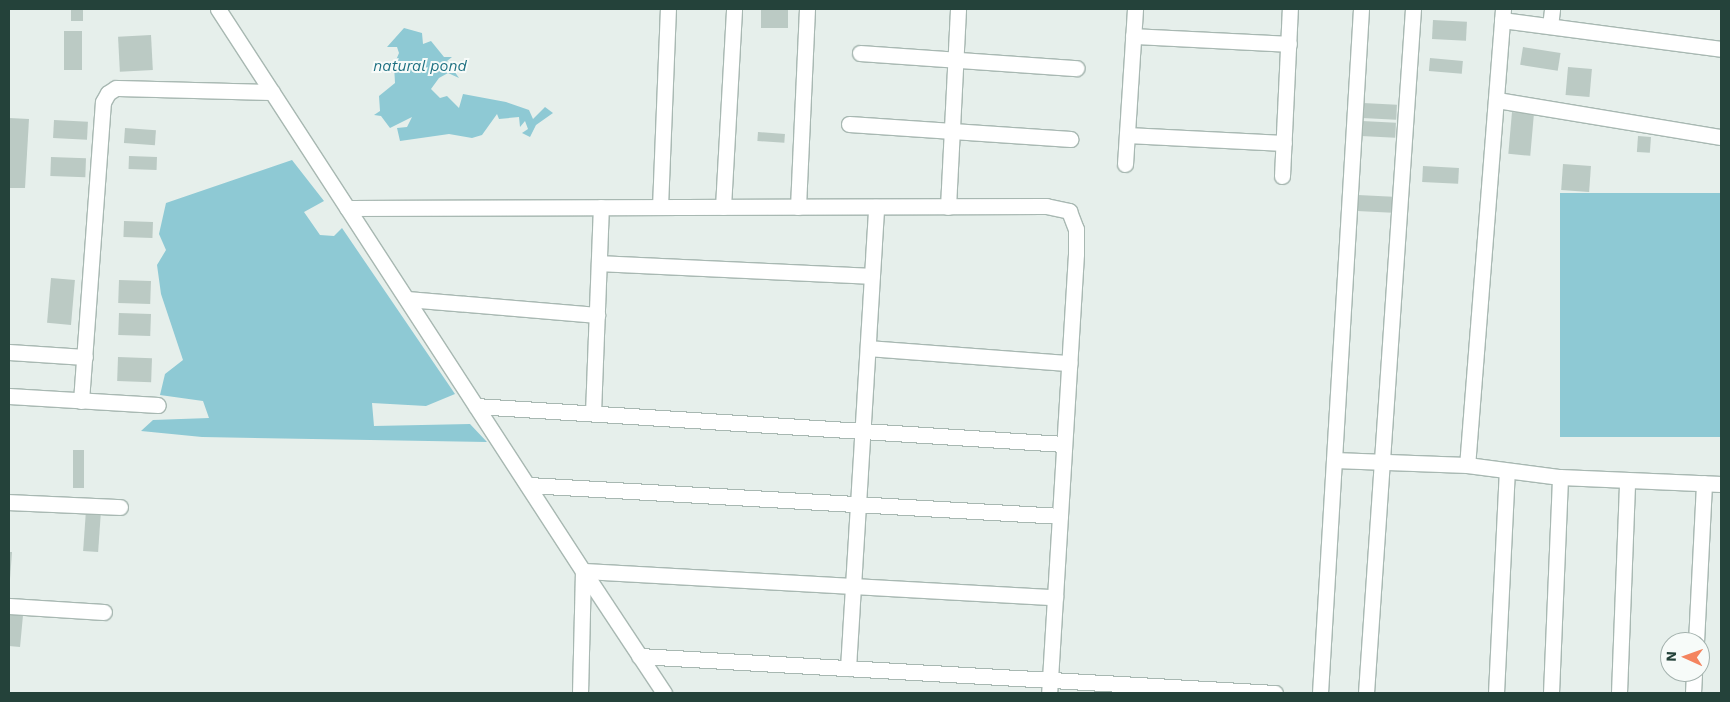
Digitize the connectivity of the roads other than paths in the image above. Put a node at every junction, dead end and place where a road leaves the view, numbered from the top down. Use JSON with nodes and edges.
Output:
{"nodes":[{"id":1,"x":218,"y":9,"type":"edge"},
{"id":2,"x":668,"y":9,"type":"edge"},
{"id":3,"x":734,"y":9,"type":"edge"},
{"id":4,"x":807,"y":9,"type":"edge"},
{"id":5,"x":958,"y":9,"type":"edge"},
{"id":6,"x":1134,"y":9,"type":"edge"},
{"id":7,"x":1290,"y":9,"type":"edge"},
{"id":8,"x":1361,"y":9,"type":"edge"},
{"id":9,"x":1413,"y":9,"type":"edge"},
{"id":10,"x":1552,"y":9,"type":"edge"},
{"id":11,"x":1502,"y":14,"type":"edge"},
{"id":12,"x":1550,"y":26,"type":"junction"},
{"id":13,"x":1133,"y":36,"type":"junction"},
{"id":14,"x":1289,"y":44,"type":"junction"},
{"id":15,"x":1721,"y":49,"type":"edge"},
{"id":16,"x":860,"y":53,"type":"dead end"},
{"id":17,"x":955,"y":60,"type":"junction"},
{"id":18,"x":1076,"y":68,"type":"dead end"},
{"id":19,"x":272,"y":92,"type":"junction"},
{"id":20,"x":1497,"y":100,"type":"junction"},
{"id":21,"x":849,"y":124,"type":"dead end"},
{"id":22,"x":952,"y":132,"type":"junction"},
{"id":23,"x":1127,"y":135,"type":"junction"},
{"id":24,"x":1721,"y":137,"type":"edge"},
{"id":25,"x":1070,"y":139,"type":"dead end"},
{"id":26,"x":1284,"y":143,"type":"junction"},
{"id":27,"x":1125,"y":164,"type":"dead end"},
{"id":28,"x":1282,"y":176,"type":"dead end"},
{"id":29,"x":601,"y":207,"type":"junction"},
{"id":30,"x":660,"y":207,"type":"junction"},
{"id":31,"x":723,"y":207,"type":"junction"},
{"id":32,"x":798,"y":207,"type":"junction"},
{"id":33,"x":876,"y":207,"type":"junction"},
{"id":34,"x":948,"y":207,"type":"junction"},
{"id":35,"x":347,"y":208,"type":"junction"},
{"id":36,"x":599,"y":263,"type":"junction"},
{"id":37,"x":872,"y":276,"type":"junction"},
{"id":38,"x":407,"y":299,"type":"junction"},
{"id":39,"x":597,"y":315,"type":"junction"},
{"id":40,"x":868,"y":348,"type":"junction"},
{"id":41,"x":9,"y":352,"type":"edge"},
{"id":42,"x":85,"y":357,"type":"junction"},
{"id":43,"x":1069,"y":363,"type":"junction"},
{"id":44,"x":9,"y":396,"type":"edge"},
{"id":45,"x":81,"y":401,"type":"junction"},
{"id":46,"x":158,"y":405,"type":"dead end"},
{"id":47,"x":476,"y":406,"type":"junction"},
{"id":48,"x":594,"y":413,"type":"junction"},
{"id":49,"x":864,"y":430,"type":"junction"},
{"id":50,"x":1064,"y":444,"type":"junction"},
{"id":51,"x":1334,"y":460,"type":"junction"},
{"id":52,"x":1381,"y":462,"type":"junction"},
{"id":53,"x":1466,"y":465,"type":"junction"},
{"id":54,"x":1507,"y":472,"type":"junction"},
{"id":55,"x":1560,"y":477,"type":"junction"},
{"id":56,"x":1627,"y":480,"type":"junction"},
{"id":57,"x":1704,"y":483,"type":"junction"},
{"id":58,"x":1721,"y":484,"type":"edge"},
{"id":59,"x":528,"y":485,"type":"junction"},
{"id":60,"x":9,"y":502,"type":"edge"},
{"id":61,"x":859,"y":504,"type":"junction"},
{"id":62,"x":120,"y":507,"type":"dead end"},
{"id":63,"x":1060,"y":516,"type":"junction"},
{"id":64,"x":583,"y":571,"type":"junction"},
{"id":65,"x":855,"y":586,"type":"junction"},
{"id":66,"x":1055,"y":597,"type":"junction"},
{"id":67,"x":9,"y":606,"type":"edge"},
{"id":68,"x":104,"y":612,"type":"dead end"},
{"id":69,"x":1697,"y":632,"type":"edge"},
{"id":70,"x":639,"y":656,"type":"junction"},
{"id":71,"x":848,"y":668,"type":"junction"},
{"id":72,"x":1049,"y":687,"type":"edge"},
{"id":73,"x":1171,"y":690,"type":"edge"},
{"id":74,"x":580,"y":693,"type":"edge"},
{"id":75,"x":664,"y":693,"type":"edge"},
{"id":76,"x":1276,"y":693,"type":"edge"},
{"id":77,"x":1320,"y":693,"type":"edge"},
{"id":78,"x":1366,"y":693,"type":"edge"},
{"id":79,"x":1496,"y":693,"type":"edge"},
{"id":80,"x":1551,"y":693,"type":"edge"},
{"id":81,"x":1619,"y":693,"type":"edge"}],
"edges":[{"from":1,"to":19,"type":"street"},
{"from":2,"to":30,"type":"street"},
{"from":3,"to":31,"type":"street"},
{"from":4,"to":32,"type":"street"},
{"from":5,"to":17,"type":"street"},
{"from":6,"to":13,"type":"street"},
{"from":7,"to":14,"type":"street"},
{"from":8,"to":51,"type":"street"},
{"from":9,"to":52,"type":"street"},
{"from":10,"to":12,"type":"street"},
{"from":11,"to":12,"type":"street"},
{"from":11,"to":20,"type":"street"},
{"from":12,"to":15,"type":"street"},
{"from":13,"to":14,"type":"street"},
{"from":13,"to":23,"type":"street"},
{"from":14,"to":26,"type":"street"},
{"from":16,"to":17,"type":"street"},
{"from":17,"to":18,"type":"street"},
{"from":17,"to":22,"type":"street"},
{"from":19,"to":35,"type":"street"},
{"from":19,"to":42,"type":"street"},
{"from":20,"to":24,"type":"street"},
{"from":20,"to":53,"type":"street"},
{"from":21,"to":22,"type":"street"},
{"from":22,"to":25,"type":"street"},
{"from":22,"to":34,"type":"street"},
{"from":23,"to":26,"type":"street"},
{"from":23,"to":27,"type":"street"},
{"from":26,"to":28,"type":"street"},
{"from":29,"to":30,"type":"street"},
{"from":29,"to":35,"type":"street"},
{"from":29,"to":36,"type":"street"},
{"from":30,"to":31,"type":"street"},
{"from":31,"to":32,"type":"street"},
{"from":32,"to":33,"type":"street"},
{"from":33,"to":34,"type":"street"},
{"from":33,"to":37,"type":"street"},
{"from":34,"to":43,"type":"street"},
{"from":35,"to":38,"type":"street"},
{"from":36,"to":37,"type":"street"},
{"from":36,"to":39,"type":"street"},
{"from":37,"to":40,"type":"street"},
{"from":38,"to":39,"type":"street"},
{"from":38,"to":47,"type":"street"},
{"from":39,"to":48,"type":"street"},
{"from":40,"to":43,"type":"street"},
{"from":40,"to":49,"type":"street"},
{"from":41,"to":42,"type":"street"},
{"from":42,"to":45,"type":"street"},
{"from":43,"to":50,"type":"street"},
{"from":44,"to":45,"type":"street"},
{"from":45,"to":46,"type":"street"},
{"from":47,"to":48,"type":"street"},
{"from":47,"to":59,"type":"street"},
{"from":48,"to":49,"type":"street"},
{"from":49,"to":50,"type":"street"},
{"from":49,"to":61,"type":"street"},
{"from":50,"to":63,"type":"street"},
{"from":51,"to":52,"type":"street"},
{"from":51,"to":77,"type":"street"},
{"from":52,"to":53,"type":"street"},
{"from":52,"to":78,"type":"street"},
{"from":53,"to":54,"type":"street"},
{"from":54,"to":55,"type":"street"},
{"from":54,"to":79,"type":"street"},
{"from":55,"to":56,"type":"street"},
{"from":55,"to":80,"type":"street"},
{"from":56,"to":57,"type":"street"},
{"from":56,"to":81,"type":"street"},
{"from":57,"to":58,"type":"street"},
{"from":57,"to":69,"type":"street"},
{"from":59,"to":61,"type":"street"},
{"from":59,"to":64,"type":"street"},
{"from":60,"to":62,"type":"street"},
{"from":61,"to":63,"type":"street"},
{"from":61,"to":65,"type":"street"},
{"from":63,"to":66,"type":"street"},
{"from":64,"to":65,"type":"street"},
{"from":64,"to":70,"type":"street"},
{"from":64,"to":74,"type":"street"},
{"from":65,"to":66,"type":"street"},
{"from":65,"to":71,"type":"street"},
{"from":66,"to":72,"type":"street"},
{"from":67,"to":68,"type":"street"},
{"from":70,"to":71,"type":"street"},
{"from":70,"to":75,"type":"street"},
{"from":71,"to":72,"type":"street"},
{"from":72,"to":73,"type":"street"},
{"from":73,"to":76,"type":"street"}]}
